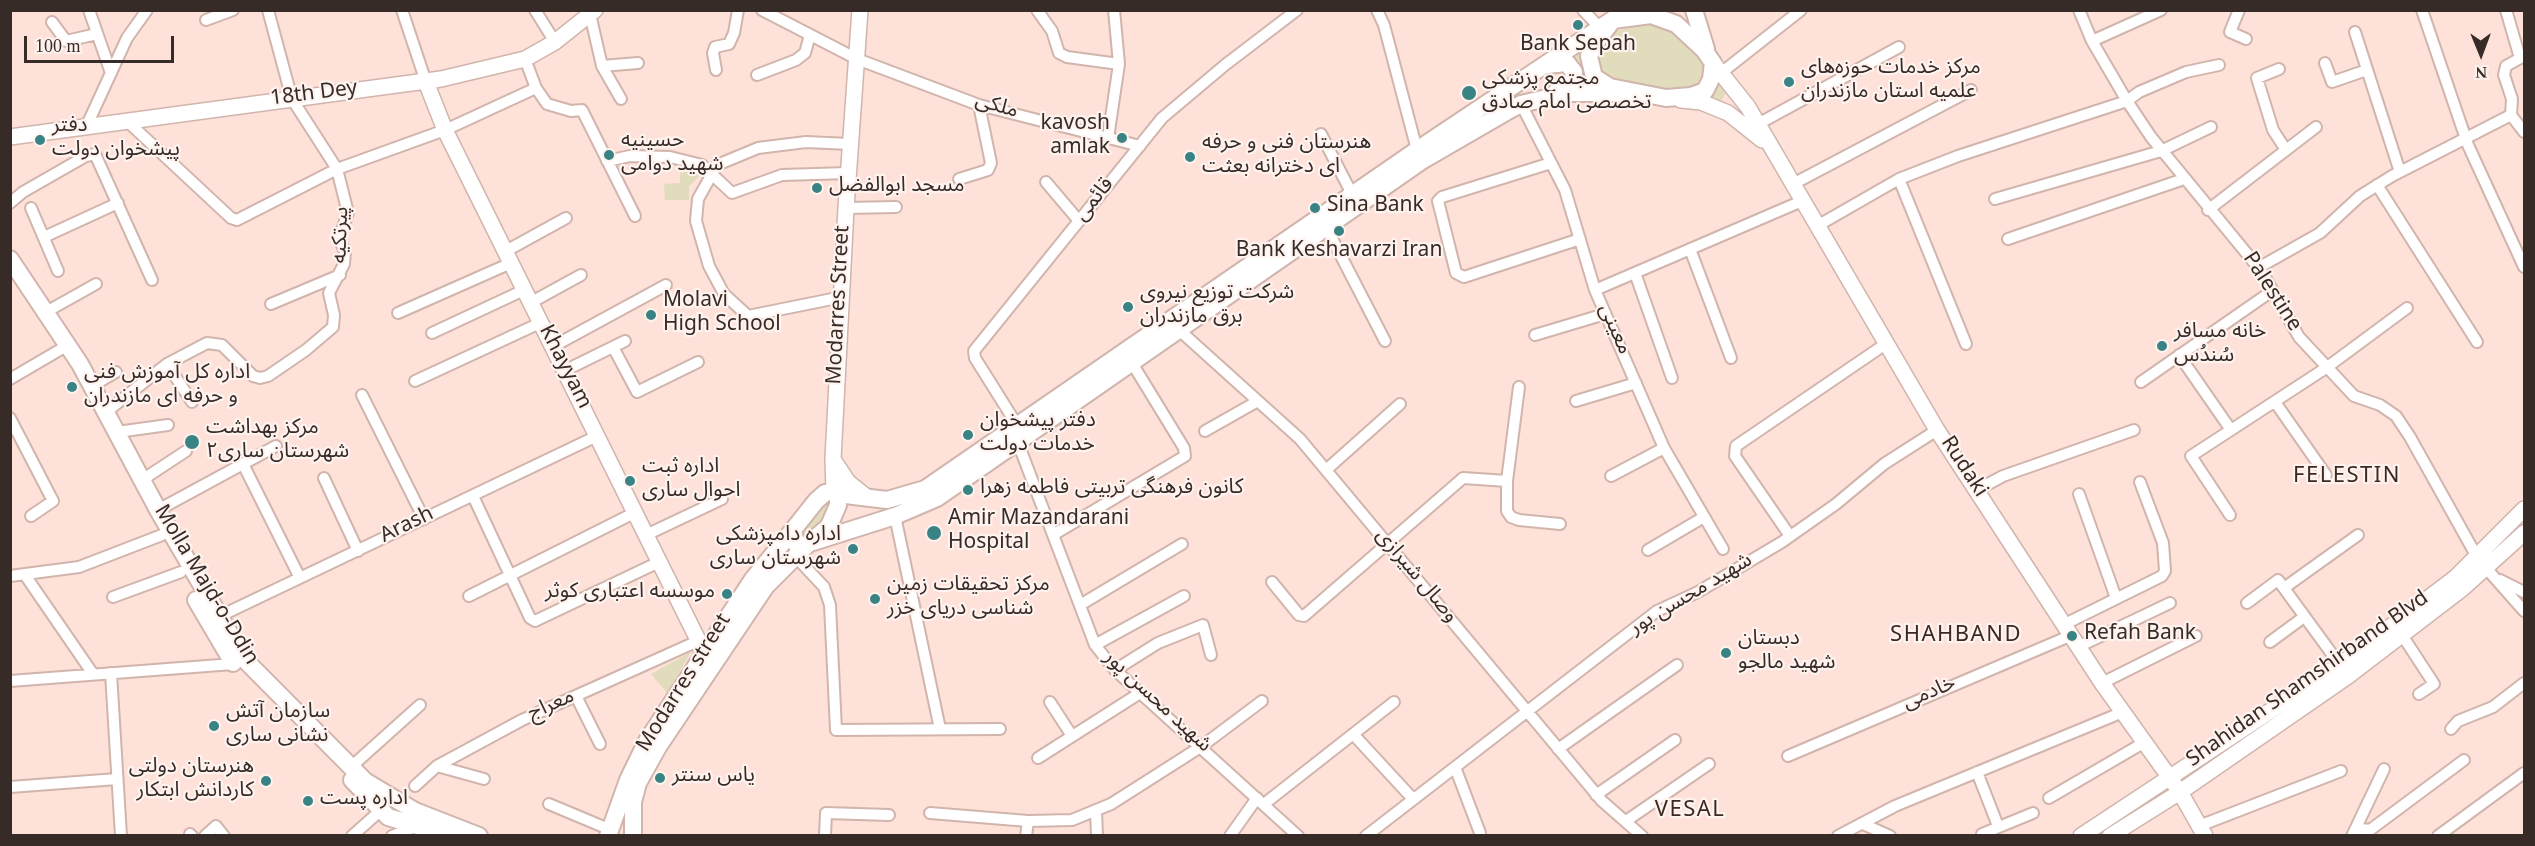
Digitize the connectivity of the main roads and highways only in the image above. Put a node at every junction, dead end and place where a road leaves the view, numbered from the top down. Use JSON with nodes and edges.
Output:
{"nodes":[{"id":1,"x":860,"y":10,"type":"edge"},
{"id":2,"x":1694,"y":10,"type":"edge"},
{"id":3,"x":592,"y":12,"type":"edge"},
{"id":4,"x":1613,"y":20,"type":"edge"},
{"id":5,"x":1714,"y":63,"type":"junction"},
{"id":6,"x":1542,"y":67,"type":"junction"},
{"id":7,"x":426,"y":82,"type":"junction"},
{"id":8,"x":1634,"y":93,"type":"junction"},
{"id":9,"x":1543,"y":98,"type":"junction"},
{"id":10,"x":1666,"y":98,"type":"junction"},
{"id":11,"x":1741,"y":99,"type":"junction"},
{"id":12,"x":1728,"y":113,"type":"junction"},
{"id":13,"x":12,"y":135,"type":"edge"},
{"id":14,"x":1771,"y":148,"type":"junction"},
{"id":15,"x":10,"y":259,"type":"edge"},
{"id":16,"x":10,"y":274,"type":"edge"},
{"id":17,"x":833,"y":459,"type":"junction"},
{"id":18,"x":835,"y":493,"type":"junction"},
{"id":19,"x":873,"y":499,"type":"junction"},
{"id":20,"x":2524,"y":509,"type":"edge"},
{"id":21,"x":878,"y":520,"type":"junction"},
{"id":22,"x":793,"y":530,"type":"junction"},
{"id":23,"x":2524,"y":532,"type":"edge"},
{"id":24,"x":2518,"y":544,"type":"edge"},
{"id":25,"x":805,"y":548,"type":"junction"},
{"id":26,"x":2486,"y":568,"type":"junction"},
{"id":27,"x":210,"y":615,"type":"junction"},
{"id":28,"x":701,"y":647,"type":"junction"},
{"id":29,"x":2344,"y":670,"type":"junction"},
{"id":30,"x":2170,"y":777,"type":"junction"},
{"id":31,"x":2180,"y":792,"type":"junction"},
{"id":32,"x":633,"y":802,"type":"junction"},
{"id":33,"x":385,"y":804,"type":"junction"},
{"id":34,"x":2202,"y":831,"type":"edge"},
{"id":35,"x":614,"y":834,"type":"edge"},
{"id":36,"x":450,"y":836,"type":"edge"},
{"id":37,"x":479,"y":836,"type":"edge"},
{"id":38,"x":633,"y":836,"type":"edge"},
{"id":39,"x":2081,"y":836,"type":"edge"},
{"id":40,"x":2110,"y":836,"type":"edge"}],
"edges":[{"from":1,"to":17,"type":"main road","name":"Modarres Street"},
{"from":2,"to":5,"type":"main road"},
{"from":3,"to":7,"type":"main road","name":"18th Dey"},
{"from":4,"to":5,"type":"main road"},
{"from":4,"to":6,"type":"main road"},
{"from":4,"to":8,"type":"main road"},
{"from":5,"to":10,"type":"main road"},
{"from":5,"to":11,"type":"main road","name":"Rudaki"},
{"from":6,"to":9,"type":"main road"},
{"from":6,"to":19,"type":"main road"},
{"from":7,"to":13,"type":"main road","name":"18th Dey"},
{"from":7,"to":28,"type":"main road","name":"Khayyam"},
{"from":8,"to":9,"type":"main road"},
{"from":8,"to":10,"type":"main road"},
{"from":9,"to":21,"type":"main road"},
{"from":10,"to":12,"type":"main road","name":"Rudaki"},
{"from":11,"to":12,"type":"main road"},
{"from":11,"to":14,"type":"main road","name":"Rudaki"},
{"from":12,"to":14,"type":"main road","name":"Rudaki"},
{"from":14,"to":30,"type":"main road","name":"Rudaki"},
{"from":15,"to":27,"type":"main road","name":"Molla Majd-o-Ddin"},
{"from":16,"to":27,"type":"main road","name":"Molla Majd-o-Ddin"},
{"from":17,"to":18,"type":"main road","name":"Modarres Street"},
{"from":17,"to":19,"type":"main road"},
{"from":18,"to":19,"type":"main road"},
{"from":18,"to":22,"type":"main road","name":"Modarres street"},
{"from":18,"to":25,"type":"main road","name":"Modarres Street"},
{"from":19,"to":21,"type":"main road"},
{"from":20,"to":26,"type":"main road","name":"Shahidan Shamshirband Blvd"},
{"from":21,"to":25,"type":"main road"},
{"from":22,"to":25,"type":"main road"},
{"from":22,"to":28,"type":"main road","name":"Modarres street"},
{"from":23,"to":24,"type":"main road","name":"Shahidan Shamshirband Blvd"},
{"from":24,"to":26,"type":"main road","name":"Shahidan Shamshirband Blvd"},
{"from":25,"to":32,"type":"main road","name":"Modarres Street"},
{"from":26,"to":29,"type":"main road","name":"Shahidan Shamshirband Blvd"},
{"from":26,"to":29,"type":"main road","name":"Shahidan Shamshirband Blvd"},
{"from":27,"to":33,"type":"main road","name":"Molla Majd-o-Ddin"},
{"from":27,"to":33,"type":"main road","name":"Molla Majd-o-Ddin"},
{"from":28,"to":35,"type":"main road","name":"Modarres street"},
{"from":29,"to":30,"type":"main road","name":"Shahidan Shamshirband Blvd"},
{"from":29,"to":31,"type":"main road","name":"Shahidan Shamshirband Blvd"},
{"from":30,"to":31,"type":"main road","name":"Rudaki"},
{"from":30,"to":39,"type":"main road","name":"Shahidan Shamshirband Blvd"},
{"from":31,"to":34,"type":"main road"},
{"from":31,"to":40,"type":"main road","name":"Shahidan Shamshirband Blvd"},
{"from":32,"to":35,"type":"main road"},
{"from":32,"to":38,"type":"main road","name":"Modarres Street"},
{"from":33,"to":36,"type":"main road","name":"Molla Majd-o-Ddin"},
{"from":33,"to":37,"type":"main road","name":"Molla Majd-o-Ddin"}]}
